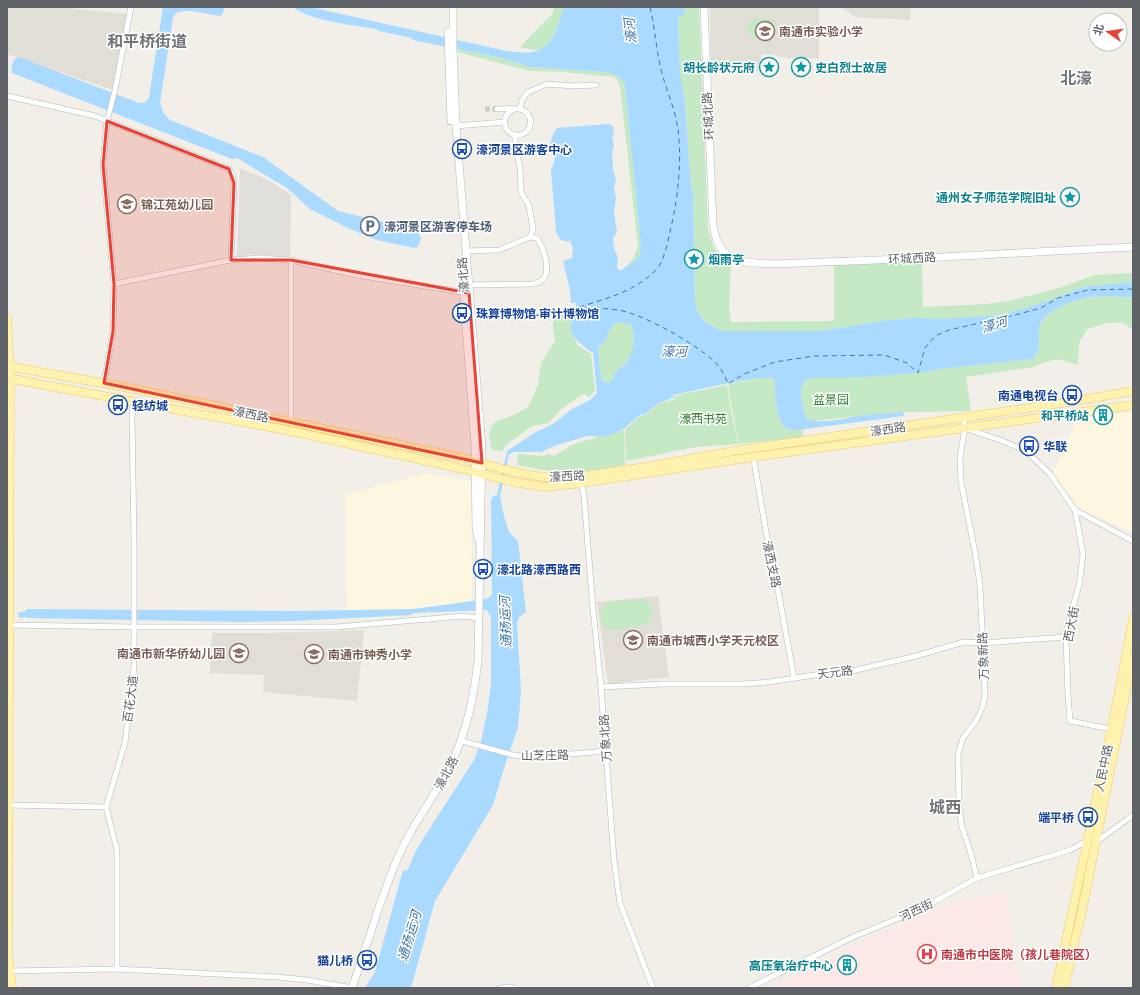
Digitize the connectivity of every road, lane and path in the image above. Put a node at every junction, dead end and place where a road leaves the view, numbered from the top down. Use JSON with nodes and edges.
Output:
{"nodes":[{"id":1,"x":131,"y":7,"type":"edge"},
{"id":2,"x":449,"y":7,"type":"edge"},
{"id":3,"x":453,"y":7,"type":"edge"},
{"id":4,"x":704,"y":7,"type":"edge"},
{"id":5,"x":450,"y":36,"type":"junction"},
{"id":6,"x":450,"y":49,"type":"junction"},
{"id":7,"x":706,"y":67,"type":"junction"},
{"id":8,"x":755,"y":68,"type":"dead end"},
{"id":9,"x":596,"y":85,"type":"dead end"},
{"id":10,"x":7,"y":96,"type":"edge"},
{"id":11,"x":498,"y":109,"type":"tunnel mouth"},
{"id":12,"x":517,"y":109,"type":"junction"},
{"id":13,"x":107,"y":121,"type":"junction"},
{"id":14,"x":504,"y":122,"type":"junction"},
{"id":15,"x":456,"y":126,"type":"junction"},
{"id":16,"x":515,"y":135,"type":"junction"},
{"id":17,"x":713,"y":224,"type":"joint"},
{"id":18,"x":530,"y":237,"type":"junction"},
{"id":19,"x":1133,"y":246,"type":"edge"},
{"id":20,"x":466,"y":251,"type":"junction"},
{"id":21,"x":230,"y":260,"type":"junction"},
{"id":22,"x":291,"y":260,"type":"junction"},
{"id":23,"x":114,"y":284,"type":"junction"},
{"id":24,"x":468,"y":285,"type":"junction"},
{"id":25,"x":467,"y":292,"type":"junction"},
{"id":26,"x":7,"y":318,"type":"edge"},
{"id":27,"x":8,"y":366,"type":"edge"},
{"id":28,"x":9,"y":378,"type":"edge"},
{"id":29,"x":104,"y":383,"type":"junction"},
{"id":30,"x":1133,"y":391,"type":"edge"},
{"id":31,"x":133,"y":401,"type":"junction"},
{"id":32,"x":1133,"y":405,"type":"edge"},
{"id":33,"x":964,"y":418,"type":"junction"},
{"id":34,"x":291,"y":422,"type":"junction"},
{"id":35,"x":965,"y":428,"type":"junction"},
{"id":36,"x":752,"y":453,"type":"junction"},
{"id":37,"x":479,"y":462,"type":"junction"},
{"id":38,"x":479,"y":473,"type":"junction"},
{"id":39,"x":581,"y":483,"type":"junction"},
{"id":40,"x":1075,"y":510,"type":"junction"},
{"id":41,"x":1133,"y":541,"type":"edge"},
{"id":42,"x":478,"y":616,"type":"junction"},
{"id":43,"x":1133,"y":618,"type":"edge"},
{"id":44,"x":8,"y":625,"type":"edge"},
{"id":45,"x":133,"y":625,"type":"junction"},
{"id":46,"x":1066,"y":637,"type":"junction"},
{"id":47,"x":983,"y":643,"type":"junction"},
{"id":48,"x":1133,"y":657,"type":"edge"},
{"id":49,"x":794,"y":678,"type":"junction"},
{"id":50,"x":601,"y":687,"type":"junction"},
{"id":51,"x":1111,"y":729,"type":"junction"},
{"id":52,"x":462,"y":741,"type":"junction"},
{"id":53,"x":606,"y":752,"type":"junction"},
{"id":54,"x":8,"y":805,"type":"edge"},
{"id":55,"x":106,"y":807,"type":"junction"},
{"id":56,"x":1133,"y":815,"type":"edge"},
{"id":57,"x":1087,"y":841,"type":"junction"},
{"id":58,"x":1096,"y":842,"type":"junction"},
{"id":59,"x":977,"y":878,"type":"junction"},
{"id":60,"x":117,"y":969,"type":"junction"},
{"id":61,"x":8,"y":971,"type":"edge"},
{"id":62,"x":12,"y":988,"type":"edge"},
{"id":63,"x":352,"y":988,"type":"edge"},
{"id":64,"x":500,"y":988,"type":"edge"},
{"id":65,"x":514,"y":988,"type":"edge"},
{"id":66,"x":654,"y":988,"type":"edge"},
{"id":67,"x":749,"y":988,"type":"edge"},
{"id":68,"x":1056,"y":988,"type":"edge"},
{"id":69,"x":1064,"y":988,"type":"edge"}],
"edges":[{"from":1,"to":13,"type":"street"},
{"from":2,"to":5,"type":"street","name":"濠北路"},
{"from":3,"to":5,"type":"street","name":"濠北路"},
{"from":4,"to":7,"type":"street","name":"环城北路"},
{"from":5,"to":6,"type":"street","name":"濠北路"},
{"from":6,"to":15,"type":"street","name":"濠北路"},
{"from":6,"to":25,"type":"street","name":"濠北路"},
{"from":7,"to":8,"type":"street"},
{"from":7,"to":17,"type":"street","name":"环城北路"},
{"from":9,"to":12,"type":"street"},
{"from":10,"to":13,"type":"street"},
{"from":11,"to":12,"type":"street"},
{"from":12,"to":14,"type":"street"},
{"from":12,"to":16,"type":"street"},
{"from":13,"to":21,"type":"street"},
{"from":13,"to":23,"type":"street"},
{"from":14,"to":15,"type":"street"},
{"from":14,"to":16,"type":"street"},
{"from":15,"to":20,"type":"street","name":"濠北路"},
{"from":16,"to":18,"type":"street"},
{"from":17,"to":19,"type":"street","name":"环城西路"},
{"from":18,"to":20,"type":"street"},
{"from":18,"to":24,"type":"street"},
{"from":20,"to":24,"type":"street","name":"濠北路"},
{"from":21,"to":22,"type":"street"},
{"from":21,"to":23,"type":"street"},
{"from":22,"to":25,"type":"street"},
{"from":22,"to":34,"type":"street"},
{"from":23,"to":29,"type":"street"},
{"from":24,"to":25,"type":"street","name":"濠北路"},
{"from":25,"to":37,"type":"street","name":"濠北路"},
{"from":26,"to":27,"type":"main road"},
{"from":27,"to":28,"type":"main road"},
{"from":27,"to":29,"type":"main road","name":"濠西路"},
{"from":28,"to":31,"type":"main road","name":"濠西路"},
{"from":28,"to":44,"type":"main road"},
{"from":29,"to":34,"type":"main road","name":"濠西路"},
{"from":30,"to":33,"type":"main road","name":"濠西路"},
{"from":31,"to":38,"type":"main road","name":"濠西路"},
{"from":31,"to":45,"type":"street","name":"百花大道"},
{"from":32,"to":35,"type":"main road","name":"濠西路"},
{"from":33,"to":35,"type":"street","name":"万象新路"},
{"from":33,"to":36,"type":"main road","name":"濠西路"},
{"from":34,"to":37,"type":"main road","name":"濠西路"},
{"from":35,"to":36,"type":"main road","name":"濠西路"},
{"from":35,"to":40,"type":"street"},
{"from":35,"to":47,"type":"street","name":"万象新路"},
{"from":36,"to":37,"type":"main road","name":"濠西路"},
{"from":36,"to":39,"type":"main road","name":"濠西路"},
{"from":36,"to":49,"type":"street","name":"濠西支路"},
{"from":37,"to":38,"type":"street","name":"濠北路"},
{"from":38,"to":39,"type":"main road","name":"濠西路"},
{"from":38,"to":42,"type":"street","name":"濠北路"},
{"from":39,"to":50,"type":"street","name":"万象北路"},
{"from":40,"to":41,"type":"street"},
{"from":40,"to":46,"type":"street","name":"西大街"},
{"from":42,"to":45,"type":"street"},
{"from":42,"to":52,"type":"street","name":"濠北路"},
{"from":43,"to":51,"type":"main road","name":"人民中路"},
{"from":44,"to":45,"type":"street"},
{"from":44,"to":54,"type":"main road"},
{"from":45,"to":55,"type":"street","name":"百花大道"},
{"from":46,"to":47,"type":"street","name":"天元路"},
{"from":46,"to":51,"type":"street","name":"西大街"},
{"from":47,"to":49,"type":"street","name":"天元路"},
{"from":47,"to":59,"type":"street","name":"万象新路"},
{"from":48,"to":58,"type":"main road","name":"人民中路"},
{"from":49,"to":50,"type":"street","name":"天元路"},
{"from":50,"to":53,"type":"street","name":"万象北路"},
{"from":51,"to":57,"type":"main road","name":"人民中路"},
{"from":52,"to":53,"type":"street","name":"山芝庄路"},
{"from":52,"to":63,"type":"street","name":"濠北路"},
{"from":53,"to":66,"type":"street","name":"万象北路"},
{"from":54,"to":55,"type":"street"},
{"from":54,"to":61,"type":"main road"},
{"from":55,"to":60,"type":"street"},
{"from":56,"to":58,"type":"street"},
{"from":57,"to":59,"type":"street","name":"河西街"},
{"from":57,"to":68,"type":"main road","name":"人民中路"},
{"from":58,"to":69,"type":"main road","name":"人民中路"},
{"from":59,"to":67,"type":"street","name":"河西街"},
{"from":60,"to":61,"type":"street"},
{"from":60,"to":63,"type":"street"},
{"from":61,"to":62,"type":"main road"},
{"from":64,"to":65,"type":"street"}]}
